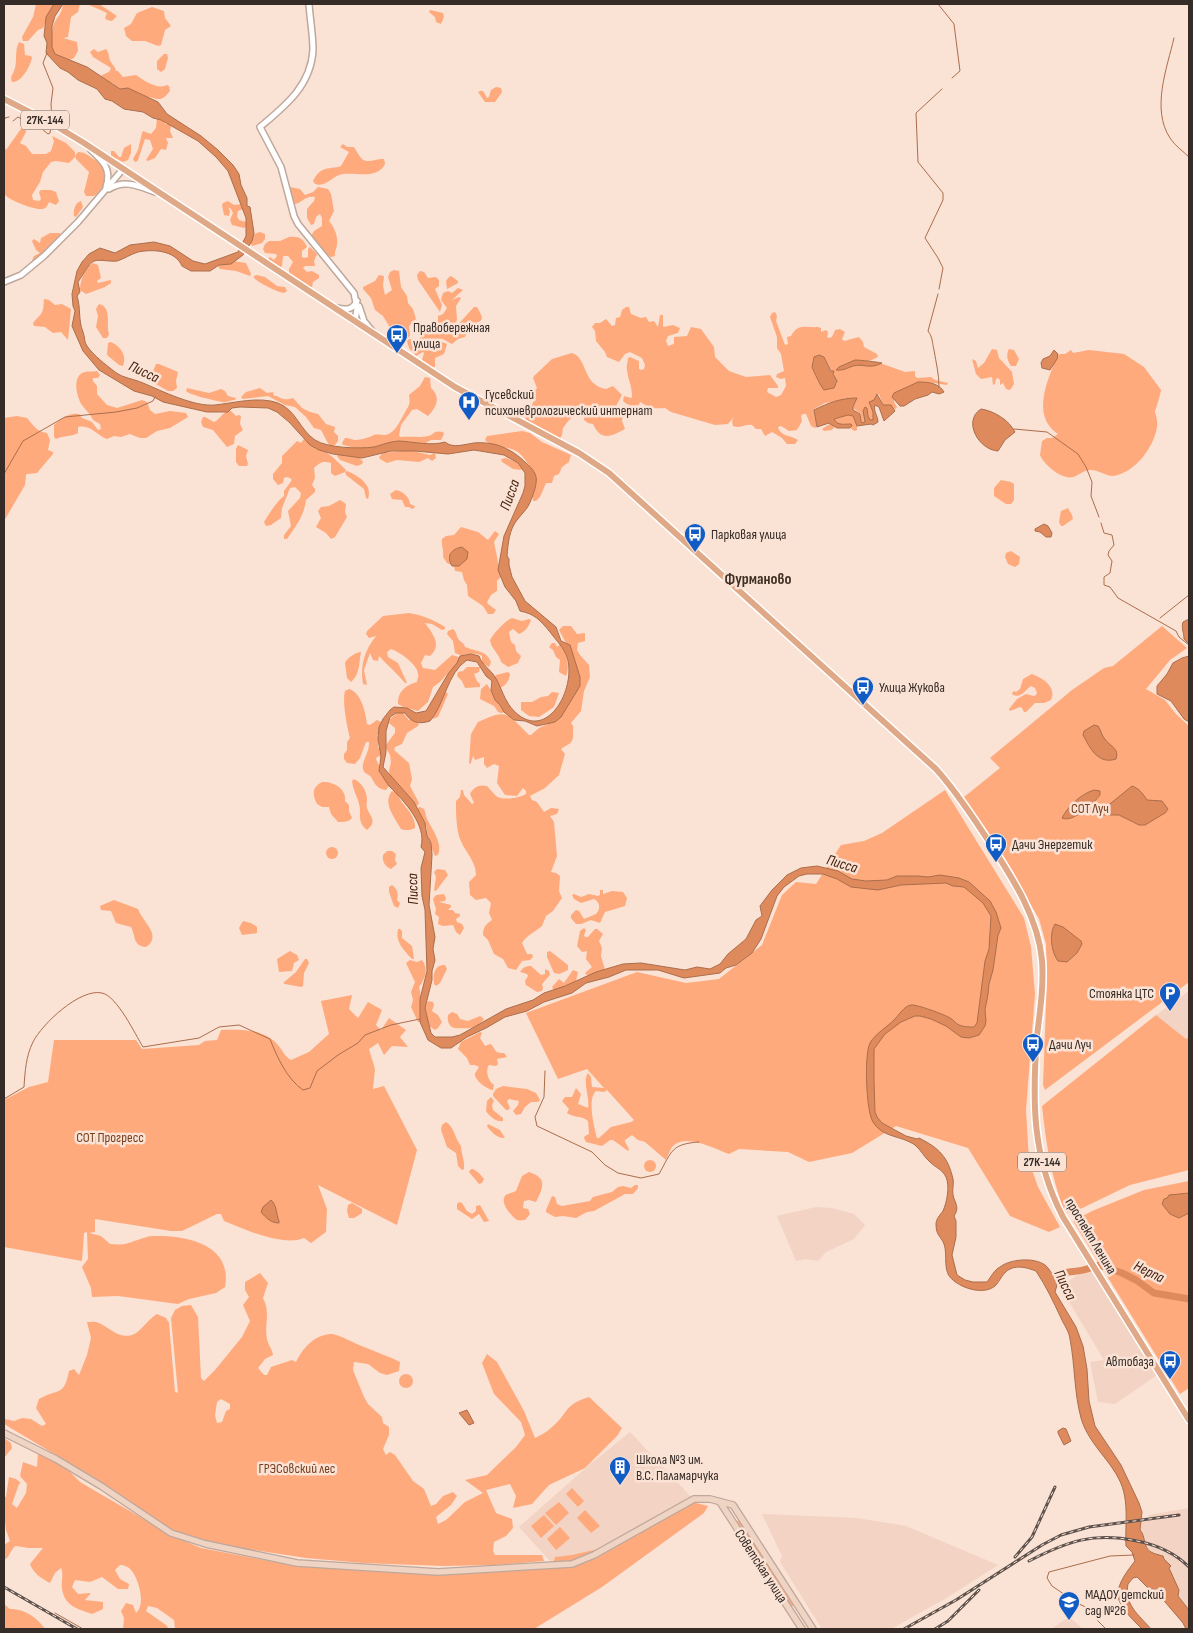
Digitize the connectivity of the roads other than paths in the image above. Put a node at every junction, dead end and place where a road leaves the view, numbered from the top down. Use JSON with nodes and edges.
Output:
{"nodes":[{"id":1,"x":309,"y":4,"type":"edge"},
{"id":2,"x":4,"y":99,"type":"edge"},
{"id":3,"x":84,"y":143,"type":"junction"},
{"id":4,"x":123,"y":169,"type":"junction"},
{"id":5,"x":104,"y":192,"type":"junction"},
{"id":6,"x":161,"y":194,"type":"junction"},
{"id":7,"x":4,"y":282,"type":"edge"},
{"id":8,"x":357,"y":300,"type":"junction"},
{"id":9,"x":330,"y":306,"type":"junction"},
{"id":10,"x":355,"y":322,"type":"junction"},
{"id":11,"x":380,"y":338,"type":"junction"},
{"id":12,"x":1189,"y":1420,"type":"edge"},
{"id":13,"x":4,"y":1433,"type":"edge"},
{"id":14,"x":720,"y":1502,"type":"junction"},
{"id":15,"x":802,"y":1629,"type":"edge"},
{"id":16,"x":813,"y":1629,"type":"edge"}],
"edges":[{"from":1,"to":8,"type":"street"},
{"from":2,"to":3,"type":"main road","number":"27К-144"},
{"from":3,"to":4,"type":"main road","number":"27К-144"},
{"from":3,"to":5,"type":"street"},
{"from":4,"to":5,"type":"street"},
{"from":4,"to":6,"type":"main road","number":"27К-144"},
{"from":5,"to":6,"type":"street"},
{"from":5,"to":7,"type":"street"},
{"from":6,"to":9,"type":"main road","number":"27К-144"},
{"from":8,"to":9,"type":"street"},
{"from":8,"to":10,"type":"street"},
{"from":8,"to":11,"type":"street"},
{"from":9,"to":10,"type":"main road","number":"27К-144"},
{"from":10,"to":11,"type":"main road","number":"27К-144"},
{"from":11,"to":12,"type":"main road","name":"проспект Ленина","number":"27К-144"},
{"from":13,"to":14,"type":"main road"},
{"from":14,"to":15,"type":"main road","name":"Советская улица"},
{"from":14,"to":16,"type":"main road","name":"Советская улица"}]}
